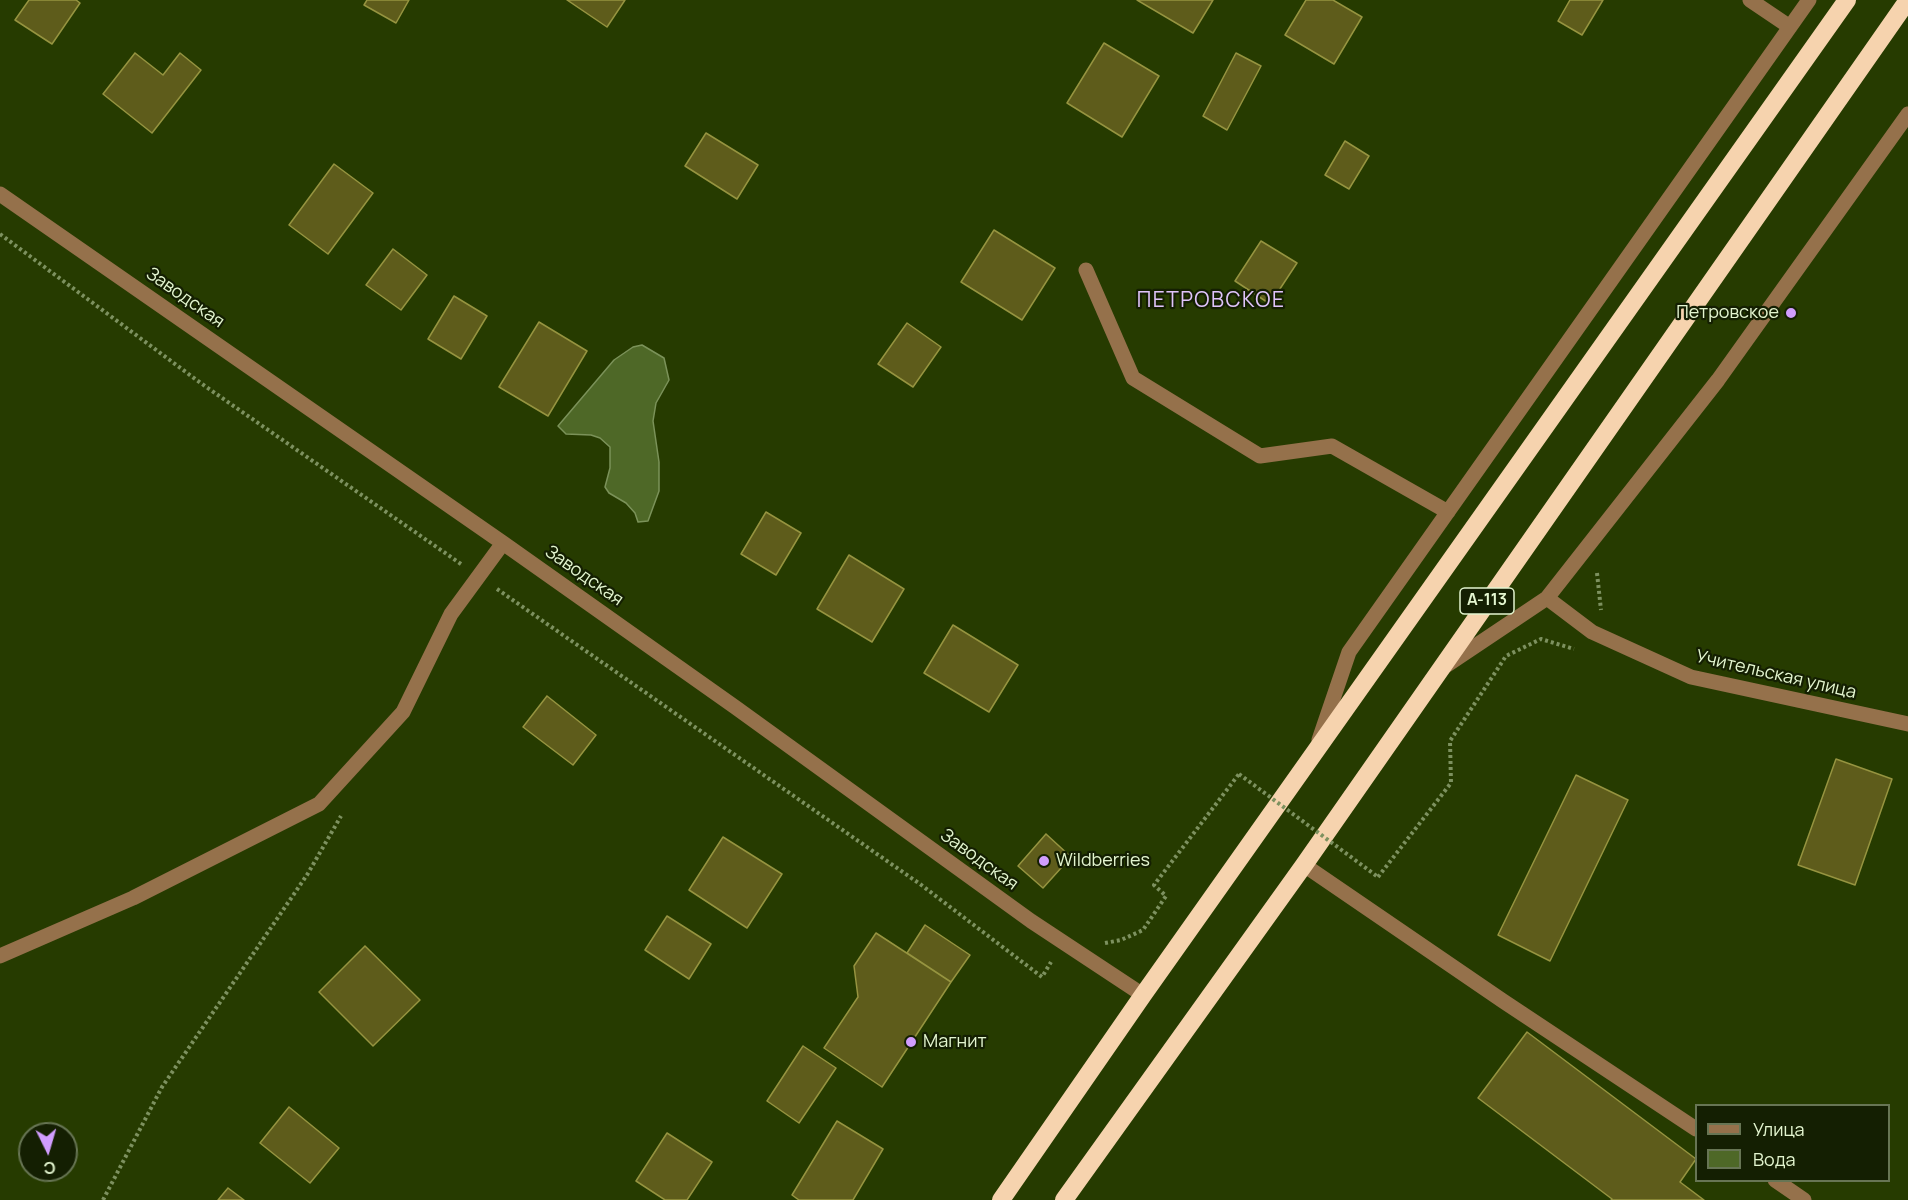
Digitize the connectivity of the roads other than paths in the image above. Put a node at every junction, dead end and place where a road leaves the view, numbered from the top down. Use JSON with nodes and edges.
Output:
{"nodes":[{"id":1,"x":1750,"y":0,"type":"edge"},
{"id":2,"x":1809,"y":0,"type":"edge"},
{"id":3,"x":1847,"y":0,"type":"edge"},
{"id":4,"x":1908,"y":0,"type":"edge"},
{"id":5,"x":1790,"y":27,"type":"junction"},
{"id":6,"x":1908,"y":114,"type":"edge"},
{"id":7,"x":0,"y":194,"type":"edge"},
{"id":8,"x":1086,"y":270,"type":"dead end"},
{"id":9,"x":1448,"y":512,"type":"junction"},
{"id":10,"x":503,"y":543,"type":"junction"},
{"id":11,"x":1546,"y":598,"type":"junction"},
{"id":12,"x":1439,"y":670,"type":"junction"},
{"id":13,"x":1908,"y":724,"type":"edge"},
{"id":14,"x":1315,"y":753,"type":"junction"},
{"id":15,"x":1304,"y":865,"type":"junction"},
{"id":16,"x":0,"y":956,"type":"edge"},
{"id":17,"x":1143,"y":995,"type":"junction"},
{"id":18,"x":1695,"y":1128,"type":"edge"},
{"id":19,"x":1778,"y":1182,"type":"edge"},
{"id":20,"x":1001,"y":1200,"type":"edge"},
{"id":21,"x":1065,"y":1200,"type":"edge"},
{"id":22,"x":1804,"y":1200,"type":"edge"}],
"edges":[{"from":1,"to":5,"type":"street"},
{"from":2,"to":5,"type":"street"},
{"from":3,"to":14,"type":"highway","number":"А-113"},
{"from":4,"to":12,"type":"highway","number":"А-113"},
{"from":5,"to":9,"type":"street"},
{"from":6,"to":11,"type":"street"},
{"from":7,"to":10,"type":"street","name":"Заводская"},
{"from":8,"to":9,"type":"street"},
{"from":9,"to":14,"type":"street"},
{"from":10,"to":16,"type":"street"},
{"from":10,"to":17,"type":"street","name":"Заводская"},
{"from":11,"to":12,"type":"street"},
{"from":11,"to":13,"type":"street","name":"Учительская улица"},
{"from":12,"to":15,"type":"highway","number":"А-113"},
{"from":14,"to":17,"type":"highway","number":"А-113"},
{"from":15,"to":18,"type":"street"},
{"from":15,"to":21,"type":"highway","number":"А-113"},
{"from":17,"to":20,"type":"highway","number":"А-113"},
{"from":19,"to":22,"type":"street"}]}
